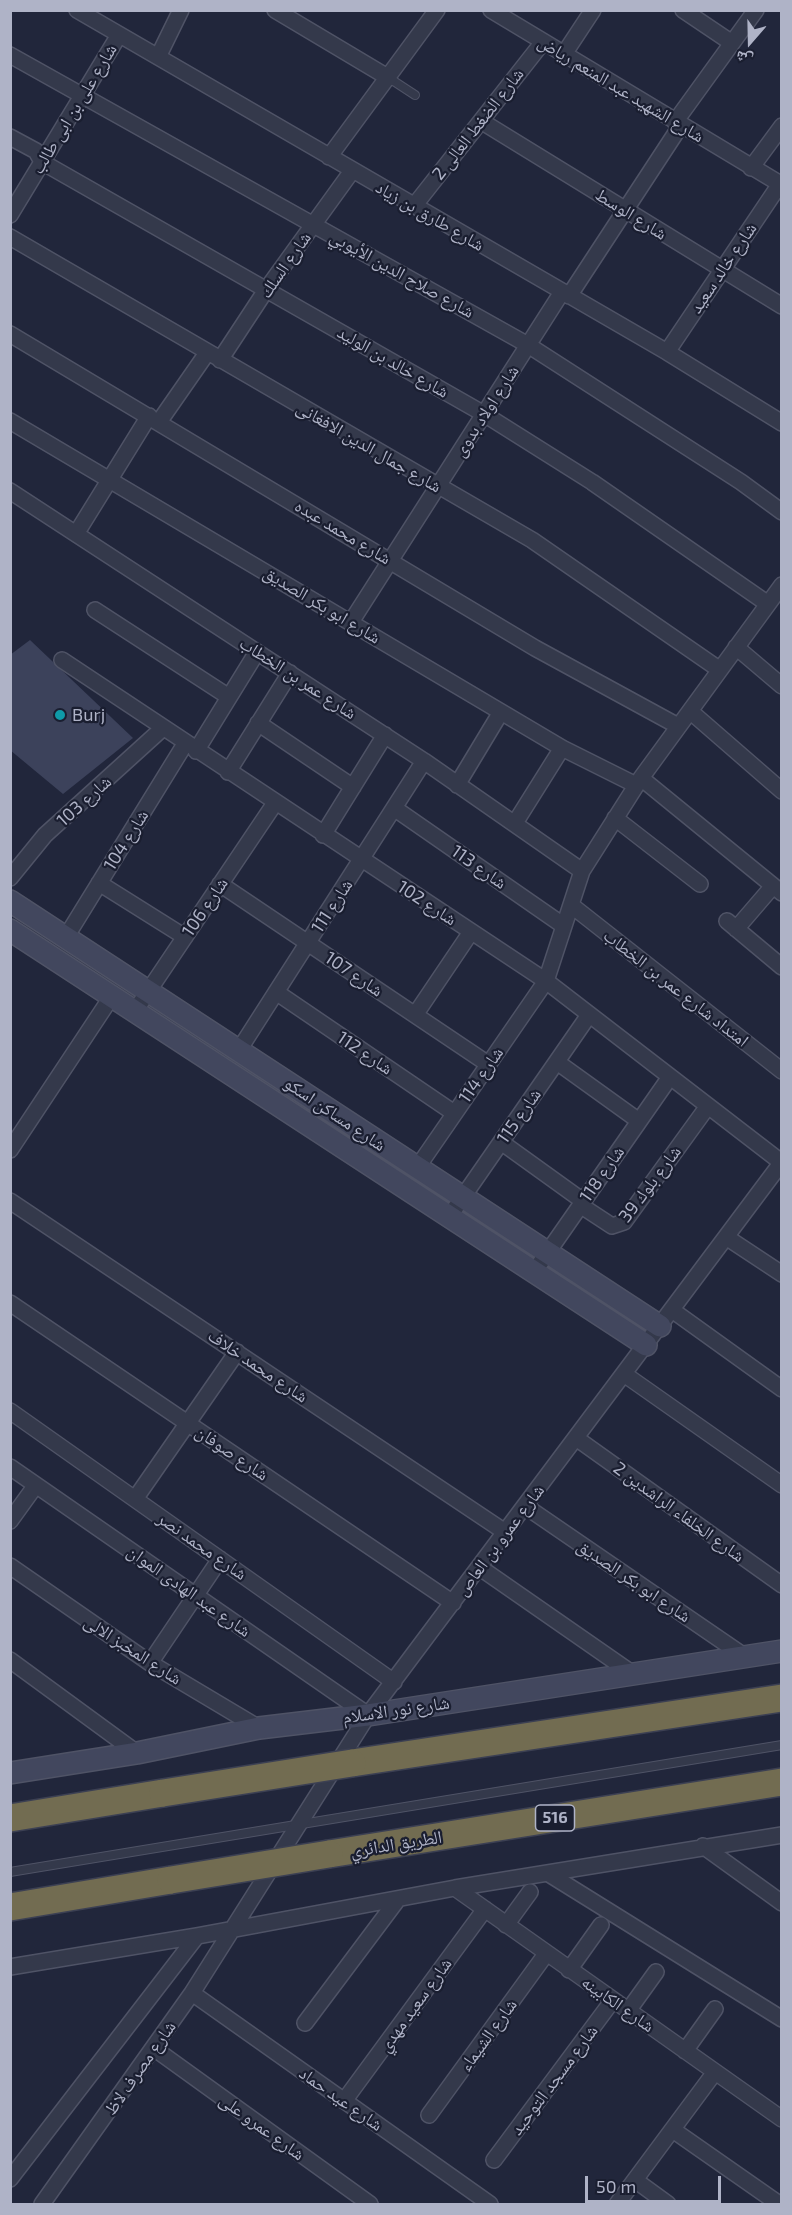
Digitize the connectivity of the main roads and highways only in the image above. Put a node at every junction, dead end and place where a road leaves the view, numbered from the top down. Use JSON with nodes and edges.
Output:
{"nodes":[{"id":1,"x":782,"y":1698,"type":"edge"},
{"id":2,"x":782,"y":1782,"type":"edge"},
{"id":3,"x":10,"y":1818,"type":"edge"},
{"id":4,"x":10,"y":1907,"type":"edge"}],
"edges":[{"from":1,"to":3,"type":"highway","bridge":true},
{"from":2,"to":4,"type":"highway","name":"الطريق الدائري","number":"516","bridge":true}]}
